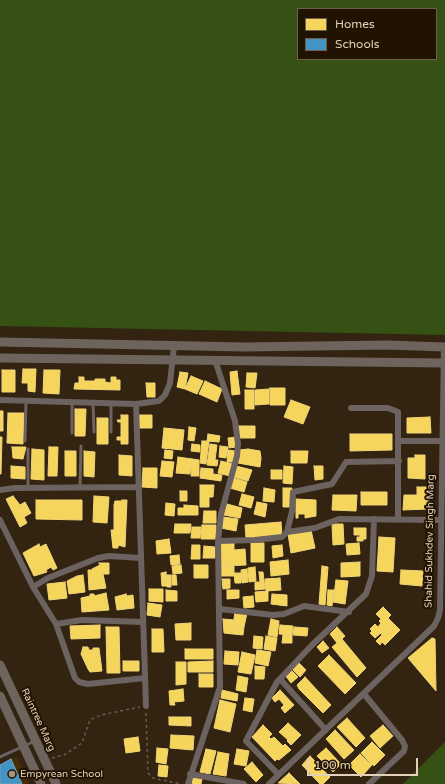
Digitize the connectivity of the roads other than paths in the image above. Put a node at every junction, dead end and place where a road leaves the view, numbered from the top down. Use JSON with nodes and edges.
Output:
{"nodes":[{"id":1,"x":0,"y":342,"type":"edge"},
{"id":2,"x":174,"y":346,"type":"junction"},
{"id":3,"x":313,"y":346,"type":"junction"},
{"id":4,"x":434,"y":346,"type":"junction"},
{"id":5,"x":444,"y":346,"type":"edge"},
{"id":6,"x":240,"y":347,"type":"junction"},
{"id":7,"x":0,"y":358,"type":"edge"},
{"id":8,"x":172,"y":359,"type":"junction"},
{"id":9,"x":215,"y":360,"type":"junction"},
{"id":10,"x":236,"y":360,"type":"junction"},
{"id":11,"x":312,"y":362,"type":"junction"},
{"id":12,"x":433,"y":363,"type":"junction"},
{"id":13,"x":444,"y":363,"type":"edge"},
{"id":14,"x":0,"y":400,"type":"edge"},
{"id":15,"x":26,"y":401,"type":"junction"},
{"id":16,"x":72,"y":402,"type":"junction"},
{"id":17,"x":93,"y":403,"type":"junction"},
{"id":18,"x":111,"y":403,"type":"junction"},
{"id":19,"x":136,"y":404,"type":"junction"},
{"id":20,"x":351,"y":408,"type":"dead end"},
{"id":21,"x":94,"y":432,"type":"dead end"},
{"id":22,"x":111,"y":432,"type":"dead end"},
{"id":23,"x":72,"y":433,"type":"dead end"},
{"id":24,"x":25,"y":441,"type":"dead end"},
{"id":25,"x":399,"y":441,"type":"junction"},
{"id":26,"x":442,"y":441,"type":"junction"},
{"id":27,"x":81,"y":446,"type":"dead end"},
{"id":28,"x":28,"y":449,"type":"dead end"},
{"id":29,"x":399,"y":461,"type":"junction"},
{"id":30,"x":80,"y":487,"type":"junction"},
{"id":31,"x":138,"y":487,"type":"junction"},
{"id":32,"x":28,"y":488,"type":"junction"},
{"id":33,"x":0,"y":490,"type":"edge"},
{"id":34,"x":374,"y":519,"type":"junction"},
{"id":35,"x":0,"y":520,"type":"edge"},
{"id":36,"x":398,"y":520,"type":"junction"},
{"id":37,"x":441,"y":520,"type":"junction"},
{"id":38,"x":287,"y":532,"type":"junction"},
{"id":39,"x":218,"y":541,"type":"junction"},
{"id":40,"x":141,"y":558,"type":"junction"},
{"id":41,"x":33,"y":587,"type":"junction"},
{"id":42,"x":220,"y":609,"type":"junction"},
{"id":43,"x":349,"y":612,"type":"junction"},
{"id":44,"x":442,"y":619,"type":"edge"},
{"id":45,"x":143,"y":622,"type":"junction"},
{"id":46,"x":56,"y":624,"type":"junction"},
{"id":47,"x":0,"y":665,"type":"edge"},
{"id":48,"x":145,"y":678,"type":"junction"},
{"id":49,"x":280,"y":679,"type":"junction"},
{"id":50,"x":364,"y":694,"type":"junction"},
{"id":51,"x":0,"y":696,"type":"edge"},
{"id":52,"x":146,"y":706,"type":"road end"},
{"id":53,"x":326,"y":730,"type":"junction"},
{"id":54,"x":35,"y":740,"type":"junction"},
{"id":55,"x":24,"y":746,"type":"junction"},
{"id":56,"x":0,"y":757,"type":"edge"},
{"id":57,"x":190,"y":774,"type":"junction"},
{"id":58,"x":278,"y":774,"type":"junction"},
{"id":59,"x":236,"y":783,"type":"edge"},
{"id":60,"x":41,"y":784,"type":"edge"},
{"id":61,"x":56,"y":784,"type":"edge"},
{"id":62,"x":188,"y":784,"type":"edge"},
{"id":63,"x":244,"y":784,"type":"edge"},
{"id":64,"x":269,"y":784,"type":"edge"},
{"id":65,"x":369,"y":784,"type":"edge"}],
"edges":[{"from":1,"to":2,"type":"main road"},
{"from":2,"to":6,"type":"main road"},
{"from":2,"to":8,"type":"street"},
{"from":3,"to":4,"type":"main road"},
{"from":3,"to":6,"type":"main road"},
{"from":3,"to":11,"type":"main road"},
{"from":4,"to":5,"type":"main road"},
{"from":4,"to":12,"type":"main road"},
{"from":5,"to":13,"type":"street","name":"Shahid Sukhdev Singh Marg"},
{"from":6,"to":10,"type":"main road"},
{"from":7,"to":8,"type":"main road"},
{"from":8,"to":9,"type":"main road"},
{"from":8,"to":19,"type":"street"},
{"from":9,"to":10,"type":"main road"},
{"from":9,"to":39,"type":"street"},
{"from":10,"to":11,"type":"main road"},
{"from":11,"to":12,"type":"main road"},
{"from":12,"to":13,"type":"main road"},
{"from":13,"to":26,"type":"street","name":"Shahid Sukhdev Singh Marg"},
{"from":14,"to":15,"type":"street"},
{"from":15,"to":16,"type":"street"},
{"from":15,"to":24,"type":"lane"},
{"from":16,"to":17,"type":"street"},
{"from":16,"to":23,"type":"lane"},
{"from":17,"to":18,"type":"street"},
{"from":17,"to":21,"type":"lane"},
{"from":18,"to":19,"type":"street"},
{"from":18,"to":22,"type":"lane"},
{"from":19,"to":31,"type":"street"},
{"from":20,"to":25,"type":"street"},
{"from":25,"to":26,"type":"street"},
{"from":25,"to":29,"type":"street"},
{"from":26,"to":37,"type":"street","name":"Shahid Sukhdev Singh Marg"},
{"from":27,"to":30,"type":"lane"},
{"from":28,"to":32,"type":"lane"},
{"from":29,"to":36,"type":"street"},
{"from":29,"to":38,"type":"street"},
{"from":30,"to":31,"type":"street"},
{"from":30,"to":32,"type":"street"},
{"from":31,"to":40,"type":"street"},
{"from":32,"to":33,"type":"street"},
{"from":34,"to":36,"type":"street"},
{"from":34,"to":38,"type":"street"},
{"from":34,"to":43,"type":"street"},
{"from":35,"to":41,"type":"street"},
{"from":36,"to":37,"type":"street"},
{"from":37,"to":44,"type":"street","name":"Shahid Sukhdev Singh Marg"},
{"from":38,"to":39,"type":"street"},
{"from":39,"to":42,"type":"street"},
{"from":40,"to":41,"type":"street"},
{"from":40,"to":45,"type":"street"},
{"from":41,"to":46,"type":"street"},
{"from":42,"to":43,"type":"street"},
{"from":42,"to":57,"type":"street"},
{"from":43,"to":49,"type":"street"},
{"from":44,"to":50,"type":"street","name":"Shahid Sukhdev Singh Marg"},
{"from":45,"to":46,"type":"street"},
{"from":45,"to":48,"type":"street"},
{"from":46,"to":48,"type":"street"},
{"from":47,"to":54,"type":"main road","name":"Raintree Marg"},
{"from":48,"to":52,"type":"street"},
{"from":49,"to":53,"type":"street"},
{"from":49,"to":58,"type":"street"},
{"from":50,"to":53,"type":"street","name":"Shahid Sukhdev Singh Marg"},
{"from":50,"to":65,"type":"street"},
{"from":51,"to":55,"type":"main road"},
{"from":53,"to":58,"type":"street","name":"Shahid Sukhdev Singh Marg"},
{"from":54,"to":55,"type":"lane"},
{"from":54,"to":61,"type":"main road","name":"Raintree Marg"},
{"from":55,"to":56,"type":"lane"},
{"from":55,"to":60,"type":"main road"},
{"from":57,"to":59,"type":"street"},
{"from":57,"to":62,"type":"street"},
{"from":58,"to":64,"type":"street","name":"Shahid Sukhdev Singh Marg"},
{"from":59,"to":63,"type":"street"}]}
